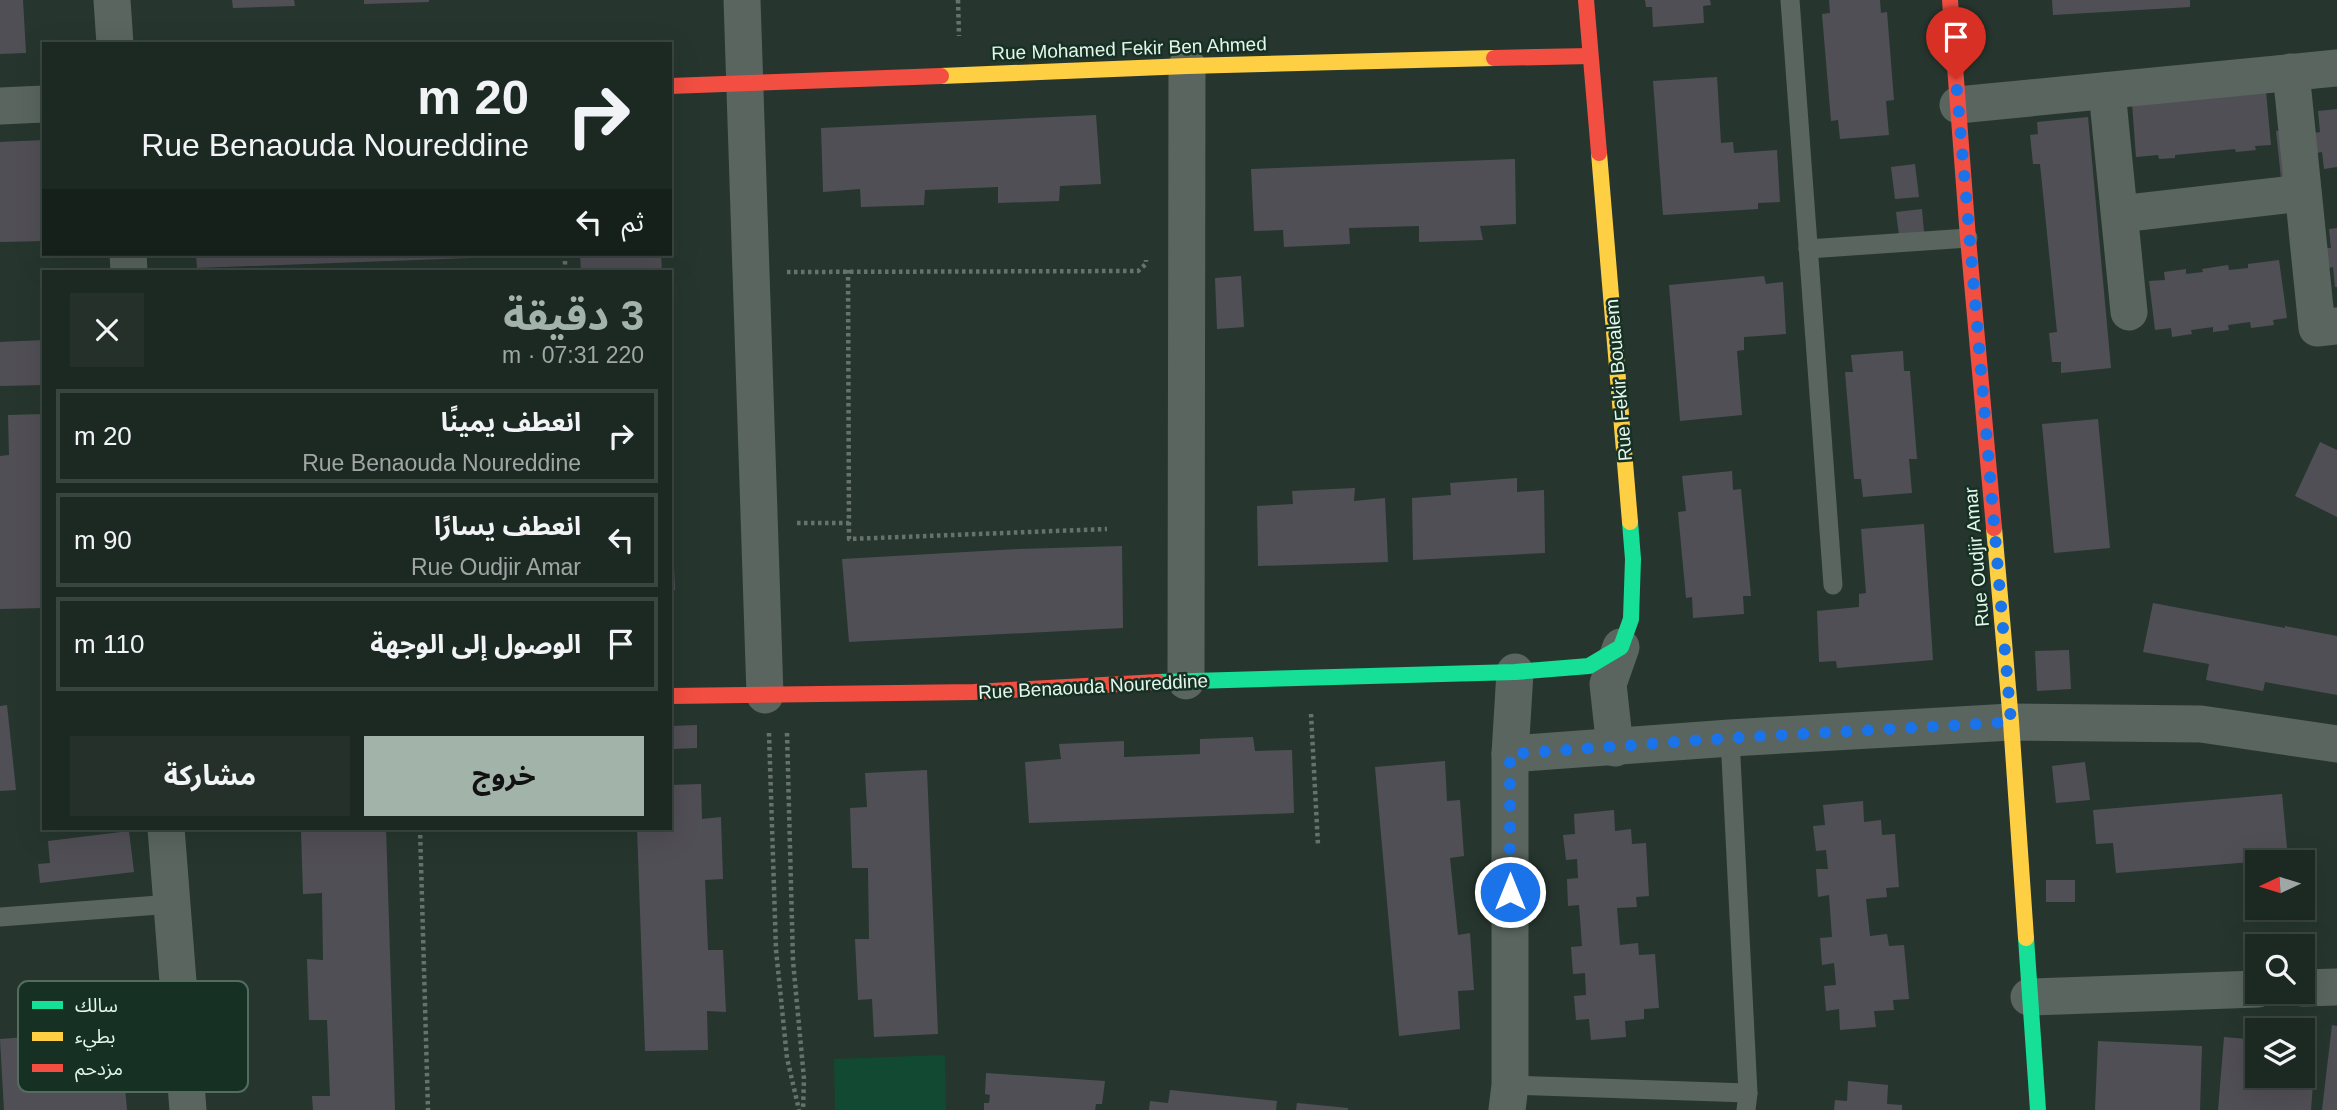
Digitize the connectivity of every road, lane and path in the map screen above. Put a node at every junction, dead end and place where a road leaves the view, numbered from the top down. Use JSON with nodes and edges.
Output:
{"nodes":[{"id":1,"x":112,"y":0,"type":"edge"},
{"id":2,"x":742,"y":0,"type":"edge"},
{"id":3,"x":958,"y":0,"type":"edge"},
{"id":4,"x":1586,"y":0,"type":"edge"},
{"id":5,"x":1790,"y":0,"type":"edge"},
{"id":6,"x":1950,"y":0,"type":"edge"},
{"id":7,"x":960,"y":38,"type":"dead end"},
{"id":8,"x":115,"y":42,"type":"edge"},
{"id":9,"x":1590,"y":55,"type":"junction"},
{"id":10,"x":1187,"y":66,"type":"junction"},
{"id":11,"x":2337,"y":68,"type":"edge"},
{"id":12,"x":2291,"y":72,"type":"junction"},
{"id":13,"x":744,"y":83,"type":"junction"},
{"id":14,"x":672,"y":86,"type":"edge"},
{"id":15,"x":2107,"y":91,"type":"junction"},
{"id":16,"x":42,"y":104,"type":"edge"},
{"id":17,"x":1958,"y":105,"type":"junction"},
{"id":18,"x":0,"y":106,"type":"edge"},
{"id":19,"x":2303,"y":193,"type":"junction"},
{"id":20,"x":2120,"y":214,"type":"junction"},
{"id":21,"x":1968,"y":238,"type":"junction"},
{"id":22,"x":1808,"y":249,"type":"junction"},
{"id":23,"x":1146,"y":250,"type":"dead end"},
{"id":24,"x":848,"y":270,"type":"junction"},
{"id":25,"x":751,"y":273,"type":"junction"},
{"id":26,"x":2129,"y":312,"type":"dead end"},
{"id":27,"x":2337,"y":326,"type":"edge"},
{"id":28,"x":759,"y":522,"type":"junction"},
{"id":29,"x":849,"y":523,"type":"junction"},
{"id":30,"x":1107,"y":529,"type":"dead end"},
{"id":31,"x":1833,"y":585,"type":"dead end"},
{"id":32,"x":1621,"y":647,"type":"junction"},
{"id":33,"x":1515,"y":672,"type":"junction"},
{"id":34,"x":1186,"y":681,"type":"junction"},
{"id":35,"x":765,"y":695,"type":"junction"},
{"id":36,"x":672,"y":696,"type":"edge"},
{"id":37,"x":1310,"y":703,"type":"dead end"},
{"id":38,"x":2011,"y":722,"type":"junction"},
{"id":39,"x":787,"y":730,"type":"dead end"},
{"id":40,"x":769,"y":731,"type":"dead end"},
{"id":41,"x":1730,"y":738,"type":"junction"},
{"id":42,"x":2337,"y":744,"type":"edge"},
{"id":43,"x":1615,"y":748,"type":"junction"},
{"id":44,"x":1510,"y":754,"type":"junction"},
{"id":45,"x":166,"y":830,"type":"edge"},
{"id":46,"x":420,"y":830,"type":"edge"},
{"id":47,"x":1318,"y":845,"type":"dead end"},
{"id":48,"x":172,"y":904,"type":"junction"},
{"id":49,"x":0,"y":917,"type":"edge"},
{"id":50,"x":178,"y":981,"type":"edge"},
{"id":51,"x":2337,"y":986,"type":"edge"},
{"id":52,"x":2315,"y":987,"type":"edge"},
{"id":53,"x":2245,"y":989,"type":"edge"},
{"id":54,"x":2029,"y":997,"type":"junction"},
{"id":55,"x":187,"y":1092,"type":"edge"},
{"id":56,"x":1508,"y":1098,"type":"edge"},
{"id":57,"x":1747,"y":1102,"type":"edge"},
{"id":58,"x":188,"y":1110,"type":"edge"},
{"id":59,"x":428,"y":1110,"type":"edge"},
{"id":60,"x":801,"y":1110,"type":"edge"},
{"id":61,"x":2038,"y":1110,"type":"edge"}],
"edges":[{"from":1,"to":8,"type":"street"},
{"from":2,"to":13,"type":"street"},
{"from":3,"to":7,"type":"path"},
{"from":4,"to":9,"type":"street","name":"Rue Fekir Boualem"},
{"from":5,"to":22,"type":"lane"},
{"from":6,"to":17,"type":"street","name":"Rue Oudjir Amar"},
{"from":9,"to":10,"type":"street","name":"Rue Mohamed Fekir Ben Ahmed"},
{"from":9,"to":32,"type":"street","name":"Rue Fekir Boualem"},
{"from":10,"to":13,"type":"street","name":"Rue Mohamed Fekir Ben Ahmed"},
{"from":10,"to":34,"type":"street"},
{"from":11,"to":12,"type":"street"},
{"from":12,"to":15,"type":"street"},
{"from":12,"to":19,"type":"street"},
{"from":13,"to":14,"type":"street","name":"Rue Mohamed Fekir Ben Ahmed"},
{"from":13,"to":25,"type":"street"},
{"from":15,"to":17,"type":"street"},
{"from":15,"to":20,"type":"street"},
{"from":16,"to":18,"type":"street"},
{"from":17,"to":21,"type":"street","name":"Rue Oudjir Amar"},
{"from":19,"to":20,"type":"street"},
{"from":19,"to":27,"type":"street"},
{"from":20,"to":26,"type":"street"},
{"from":21,"to":22,"type":"lane"},
{"from":21,"to":38,"type":"street","name":"Rue Oudjir Amar"},
{"from":22,"to":31,"type":"lane"},
{"from":23,"to":24,"type":"path"},
{"from":24,"to":25,"type":"path"},
{"from":24,"to":29,"type":"path"},
{"from":25,"to":28,"type":"street"},
{"from":28,"to":29,"type":"path"},
{"from":28,"to":35,"type":"street"},
{"from":29,"to":30,"type":"path"},
{"from":32,"to":33,"type":"street"},
{"from":32,"to":43,"type":"street"},
{"from":33,"to":34,"type":"street","name":"Rue Benaouda Noureddine"},
{"from":33,"to":44,"type":"street"},
{"from":34,"to":35,"type":"street","name":"Rue Benaouda Noureddine"},
{"from":35,"to":36,"type":"street","name":"Rue Benaouda Noureddine"},
{"from":37,"to":47,"type":"path"},
{"from":38,"to":41,"type":"street"},
{"from":38,"to":42,"type":"street"},
{"from":38,"to":54,"type":"street","name":"Rue Oudjir Amar"},
{"from":39,"to":60,"type":"path"},
{"from":40,"to":60,"type":"path"},
{"from":41,"to":43,"type":"street"},
{"from":41,"to":57,"type":"lane"},
{"from":43,"to":44,"type":"street"},
{"from":44,"to":56,"type":"street"},
{"from":45,"to":48,"type":"street"},
{"from":46,"to":59,"type":"path"},
{"from":48,"to":49,"type":"lane"},
{"from":48,"to":50,"type":"street"},
{"from":51,"to":52,"type":"street"},
{"from":53,"to":54,"type":"street"},
{"from":54,"to":61,"type":"street","name":"Rue Oudjir Amar"},
{"from":55,"to":58,"type":"street"},
{"from":56,"to":57,"type":"lane"}]}
